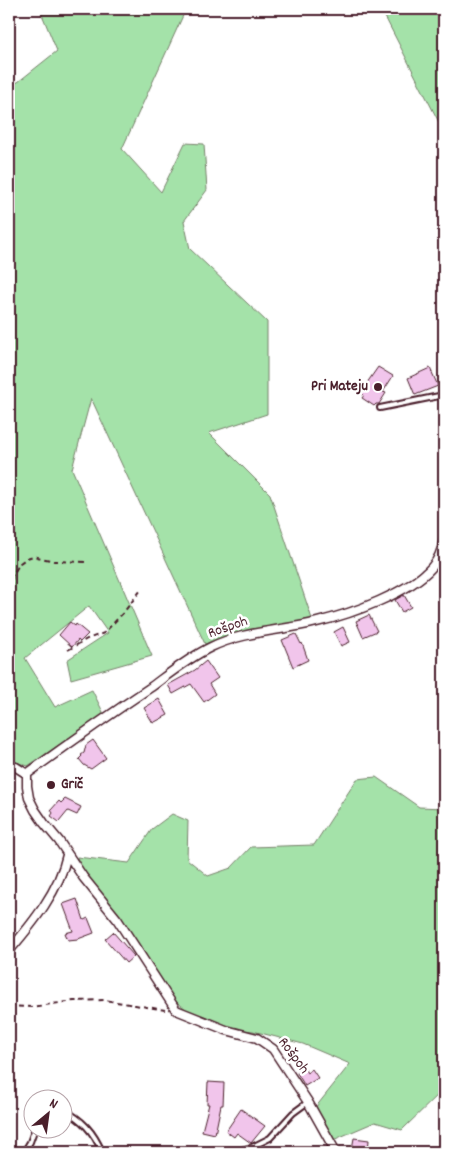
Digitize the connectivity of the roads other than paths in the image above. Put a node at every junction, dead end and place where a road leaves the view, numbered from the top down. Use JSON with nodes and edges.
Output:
{"nodes":[{"id":1,"x":444,"y":395,"type":"edge"},
{"id":2,"x":380,"y":408,"type":"dead end"},
{"id":3,"x":444,"y":540,"type":"edge"},
{"id":4,"x":9,"y":765,"type":"edge"},
{"id":5,"x":27,"y":774,"type":"junction"},
{"id":6,"x":67,"y":854,"type":"junction"},
{"id":7,"x":9,"y":951,"type":"edge"},
{"id":8,"x":308,"y":1102,"type":"junction"},
{"id":9,"x":72,"y":1115,"type":"edge"},
{"id":10,"x":32,"y":1138,"type":"edge"},
{"id":11,"x":24,"y":1152,"type":"edge"},
{"id":12,"x":102,"y":1152,"type":"edge"},
{"id":13,"x":234,"y":1152,"type":"edge"},
{"id":14,"x":336,"y":1152,"type":"edge"}],
"edges":[{"from":1,"to":2,"type":"lane"},
{"from":3,"to":5,"type":"street","name":"Rošpoh"},
{"from":4,"to":5,"type":"street"},
{"from":5,"to":6,"type":"street"},
{"from":6,"to":7,"type":"street"},
{"from":6,"to":8,"type":"street","name":"Rošpoh"},
{"from":8,"to":13,"type":"lane"},
{"from":8,"to":14,"type":"street","name":"Rošpoh"},
{"from":9,"to":12,"type":"lane"},
{"from":10,"to":11,"type":"lane"}]}
